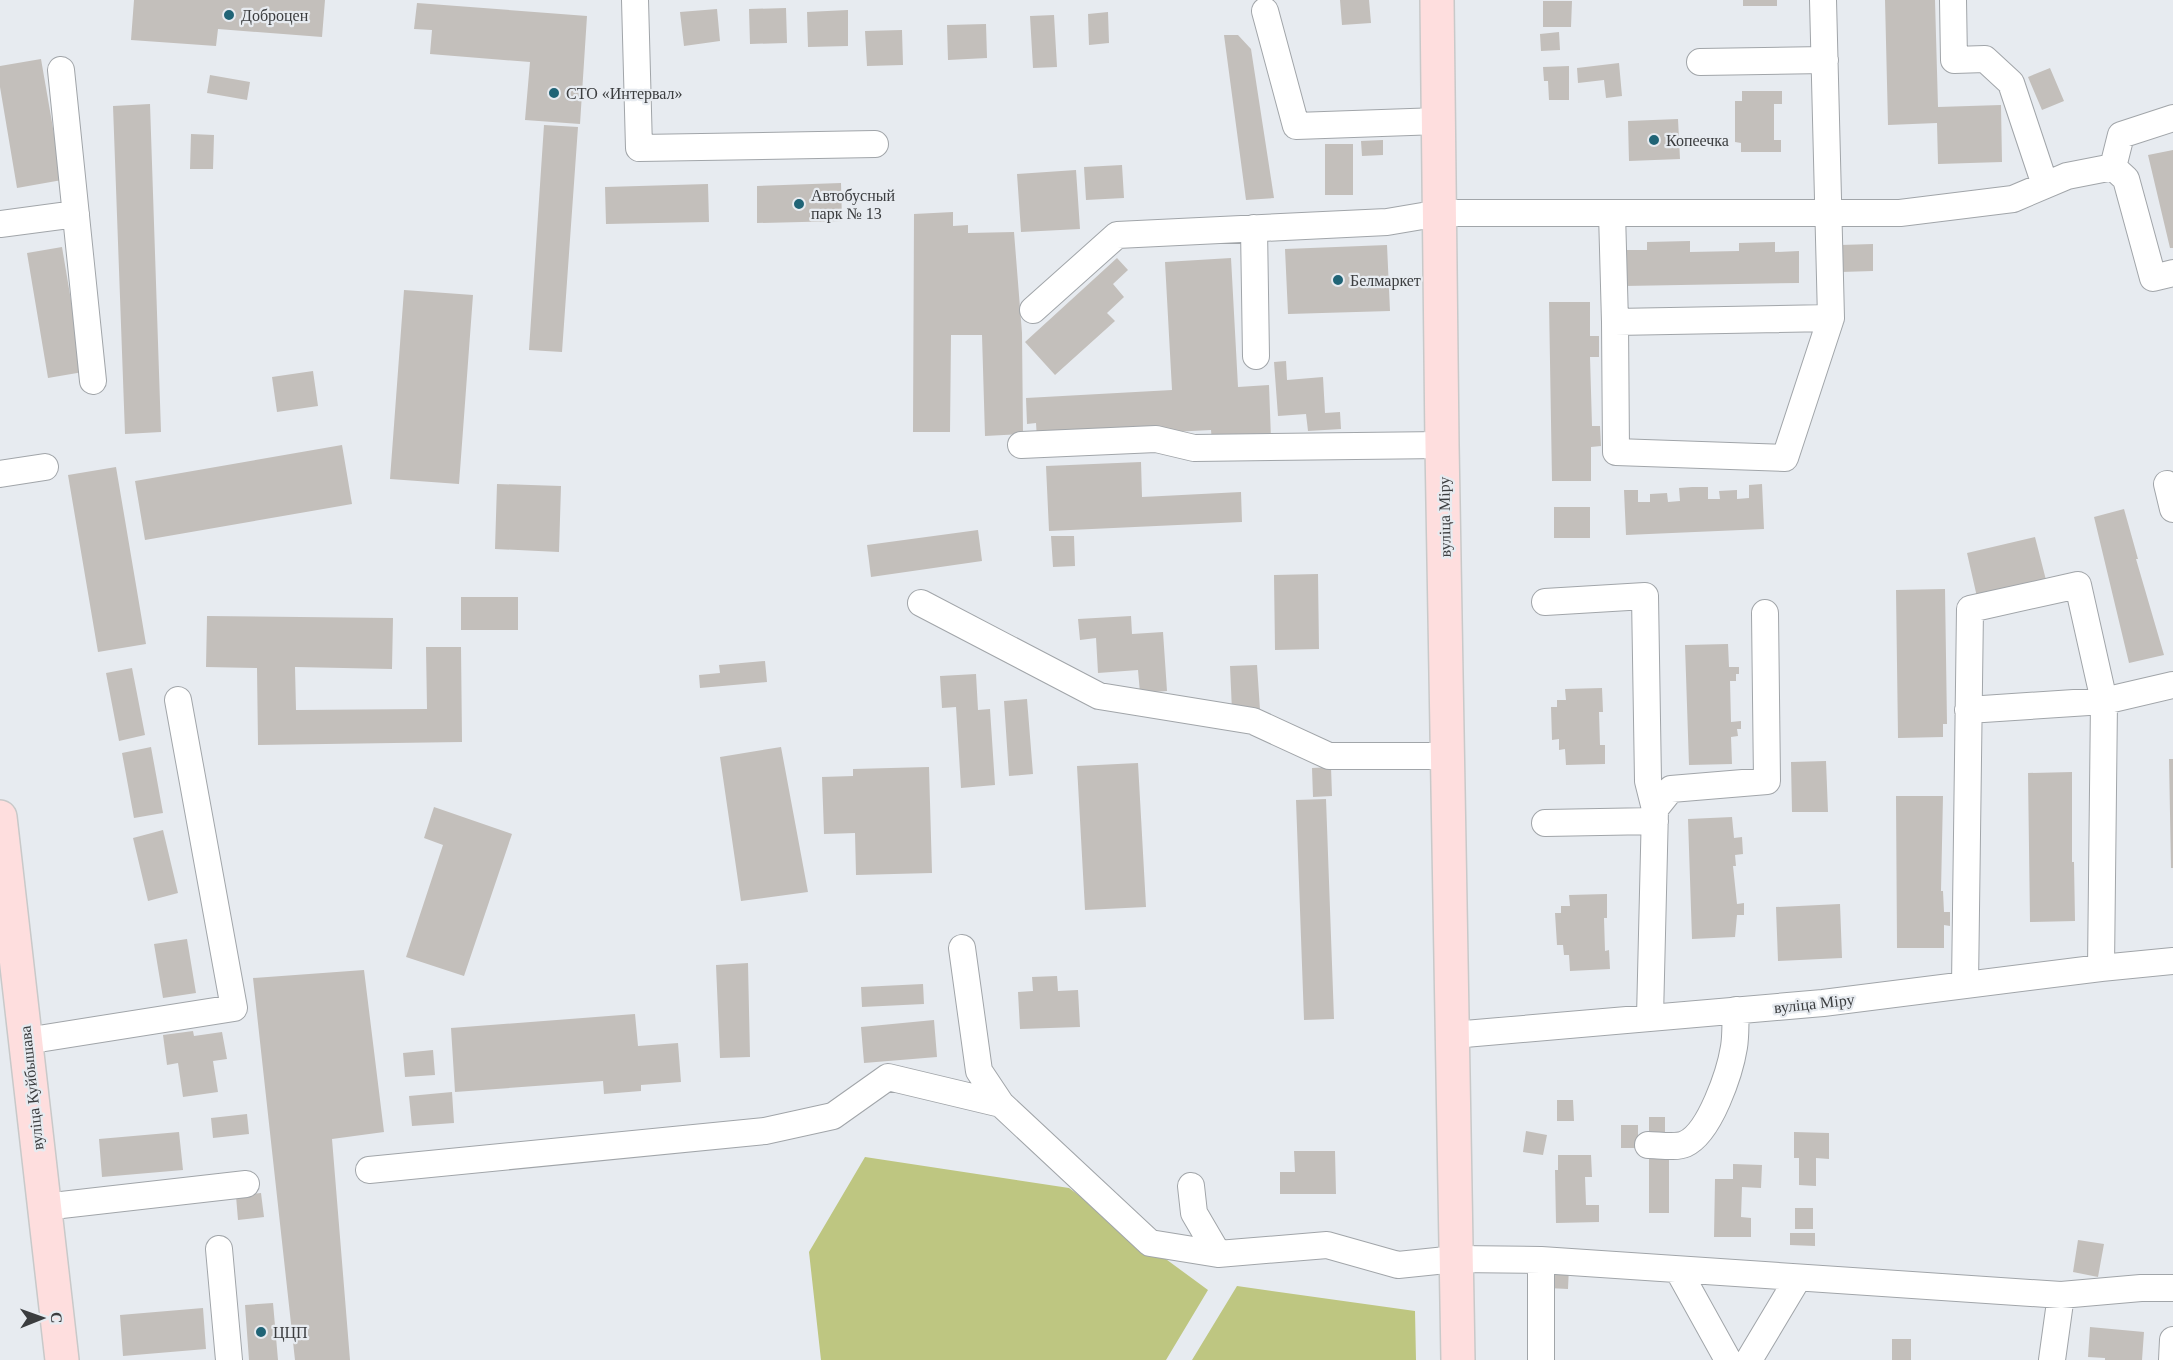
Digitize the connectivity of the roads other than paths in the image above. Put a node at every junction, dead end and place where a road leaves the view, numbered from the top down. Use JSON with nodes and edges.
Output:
{"nodes":[{"id":1,"x":635,"y":0,"type":"edge"},
{"id":2,"x":1437,"y":0,"type":"edge"},
{"id":3,"x":1823,"y":0,"type":"edge"},
{"id":4,"x":1953,"y":0,"type":"edge"},
{"id":5,"x":1265,"y":11,"type":"dead end"},
{"id":6,"x":1825,"y":60,"type":"junction"},
{"id":7,"x":1700,"y":62,"type":"dead end"},
{"id":8,"x":61,"y":70,"type":"dead end"},
{"id":9,"x":2173,"y":118,"type":"edge"},
{"id":10,"x":1439,"y":121,"type":"junction"},
{"id":11,"x":876,"y":144,"type":"dead end"},
{"id":12,"x":2113,"y":167,"type":"junction"},
{"id":13,"x":2045,"y":185,"type":"junction"},
{"id":14,"x":1440,"y":213,"type":"junction"},
{"id":15,"x":1612,"y":213,"type":"junction"},
{"id":16,"x":1829,"y":213,"type":"junction"},
{"id":17,"x":76,"y":214,"type":"junction"},
{"id":18,"x":0,"y":224,"type":"edge"},
{"id":19,"x":1254,"y":228,"type":"junction"},
{"id":20,"x":2173,"y":273,"type":"edge"},
{"id":21,"x":1033,"y":310,"type":"dead end"},
{"id":22,"x":1831,"y":318,"type":"junction"},
{"id":23,"x":1615,"y":322,"type":"junction"},
{"id":24,"x":1257,"y":356,"type":"dead end"},
{"id":25,"x":93,"y":381,"type":"dead end"},
{"id":26,"x":1021,"y":445,"type":"dead end"},
{"id":27,"x":1442,"y":445,"type":"junction"},
{"id":28,"x":45,"y":467,"type":"dead end"},
{"id":29,"x":0,"y":474,"type":"edge"},
{"id":30,"x":2167,"y":484,"type":"dead end"},
{"id":31,"x":2173,"y":509,"type":"edge"},
{"id":32,"x":1545,"y":602,"type":"dead end"},
{"id":33,"x":921,"y":603,"type":"dead end"},
{"id":34,"x":1765,"y":613,"type":"dead end"},
{"id":35,"x":2173,"y":686,"type":"edge"},
{"id":36,"x":178,"y":700,"type":"dead end"},
{"id":37,"x":2104,"y":701,"type":"junction"},
{"id":38,"x":1968,"y":710,"type":"junction"},
{"id":39,"x":1449,"y":756,"type":"junction"},
{"id":40,"x":1655,"y":815,"type":"junction"},
{"id":41,"x":0,"y":817,"type":"edge"},
{"id":42,"x":1545,"y":823,"type":"dead end"},
{"id":43,"x":962,"y":948,"type":"dead end"},
{"id":44,"x":2173,"y":961,"type":"edge"},
{"id":45,"x":2101,"y":968,"type":"junction"},
{"id":46,"x":1965,"y":985,"type":"junction"},
{"id":47,"x":1736,"y":1010,"type":"junction"},
{"id":48,"x":1650,"y":1017,"type":"junction"},
{"id":49,"x":1454,"y":1035,"type":"junction"},
{"id":50,"x":26,"y":1041,"type":"junction"},
{"id":51,"x":1001,"y":1104,"type":"junction"},
{"id":52,"x":1648,"y":1145,"type":"dead end"},
{"id":53,"x":369,"y":1170,"type":"dead end"},
{"id":54,"x":246,"y":1184,"type":"dead end"},
{"id":55,"x":1191,"y":1186,"type":"dead end"},
{"id":56,"x":44,"y":1207,"type":"junction"},
{"id":57,"x":219,"y":1249,"type":"dead end"},
{"id":58,"x":1218,"y":1254,"type":"junction"},
{"id":59,"x":1456,"y":1259,"type":"junction"},
{"id":60,"x":1541,"y":1260,"type":"junction"},
{"id":61,"x":1678,"y":1270,"type":"junction"},
{"id":62,"x":1798,"y":1278,"type":"junction"},
{"id":63,"x":2173,"y":1288,"type":"edge"},
{"id":64,"x":2061,"y":1294,"type":"junction"},
{"id":65,"x":2173,"y":1340,"type":"edge"},
{"id":66,"x":63,"y":1360,"type":"edge"},
{"id":67,"x":229,"y":1360,"type":"edge"},
{"id":68,"x":1458,"y":1360,"type":"edge"},
{"id":69,"x":1541,"y":1360,"type":"edge"},
{"id":70,"x":1728,"y":1360,"type":"edge"},
{"id":71,"x":1749,"y":1360,"type":"edge"},
{"id":72,"x":2052,"y":1360,"type":"edge"},
{"id":73,"x":2172,"y":1360,"type":"edge"}],
"edges":[{"from":1,"to":11,"type":"street"},
{"from":2,"to":10,"type":"main road","name":"вуліца Міру"},
{"from":3,"to":6,"type":"street"},
{"from":4,"to":13,"type":"street"},
{"from":5,"to":10,"type":"street"},
{"from":6,"to":7,"type":"street"},
{"from":6,"to":16,"type":"street"},
{"from":8,"to":17,"type":"street"},
{"from":9,"to":12,"type":"street"},
{"from":10,"to":14,"type":"main road","name":"вуліца Міру"},
{"from":12,"to":13,"type":"street"},
{"from":12,"to":20,"type":"street"},
{"from":13,"to":16,"type":"street"},
{"from":14,"to":15,"type":"street"},
{"from":14,"to":19,"type":"street"},
{"from":14,"to":27,"type":"main road","name":"вуліца Міру"},
{"from":15,"to":16,"type":"street"},
{"from":15,"to":23,"type":"street"},
{"from":16,"to":22,"type":"street"},
{"from":17,"to":18,"type":"street"},
{"from":17,"to":25,"type":"street"},
{"from":19,"to":21,"type":"street"},
{"from":19,"to":24,"type":"street"},
{"from":22,"to":23,"type":"street"},
{"from":22,"to":23,"type":"street"},
{"from":26,"to":27,"type":"street"},
{"from":27,"to":39,"type":"main road","name":"вуліца Міру"},
{"from":28,"to":29,"type":"street"},
{"from":30,"to":31,"type":"street"},
{"from":32,"to":40,"type":"street"},
{"from":33,"to":39,"type":"street"},
{"from":34,"to":40,"type":"street"},
{"from":35,"to":37,"type":"street"},
{"from":36,"to":50,"type":"street"},
{"from":37,"to":38,"type":"street"},
{"from":37,"to":38,"type":"street"},
{"from":37,"to":45,"type":"street"},
{"from":38,"to":46,"type":"street"},
{"from":39,"to":49,"type":"main road","name":"вуліца Міру"},
{"from":40,"to":42,"type":"street"},
{"from":40,"to":48,"type":"street"},
{"from":41,"to":50,"type":"main road","name":"вуліца Куйбышава"},
{"from":43,"to":51,"type":"street"},
{"from":44,"to":45,"type":"street","name":"вуліца Міру"},
{"from":45,"to":46,"type":"street","name":"вуліца Міру"},
{"from":46,"to":47,"type":"street","name":"вуліца Міру"},
{"from":47,"to":48,"type":"street","name":"вуліца Міру"},
{"from":47,"to":52,"type":"street"},
{"from":48,"to":49,"type":"street","name":"вуліца Міру"},
{"from":49,"to":59,"type":"main road","name":"вуліца Міру"},
{"from":50,"to":56,"type":"main road","name":"вуліца Куйбышава"},
{"from":51,"to":53,"type":"street"},
{"from":51,"to":58,"type":"street"},
{"from":54,"to":56,"type":"street"},
{"from":55,"to":58,"type":"street"},
{"from":56,"to":66,"type":"main road","name":"вуліца Куйбышава"},
{"from":57,"to":67,"type":"street"},
{"from":58,"to":59,"type":"street"},
{"from":59,"to":60,"type":"street"},
{"from":59,"to":68,"type":"main road","name":"вуліца Міру"},
{"from":60,"to":61,"type":"street"},
{"from":60,"to":69,"type":"street"},
{"from":61,"to":62,"type":"street"},
{"from":61,"to":70,"type":"street"},
{"from":62,"to":64,"type":"street"},
{"from":62,"to":71,"type":"street"},
{"from":63,"to":64,"type":"street"},
{"from":64,"to":72,"type":"street"},
{"from":65,"to":73,"type":"street"}]}
